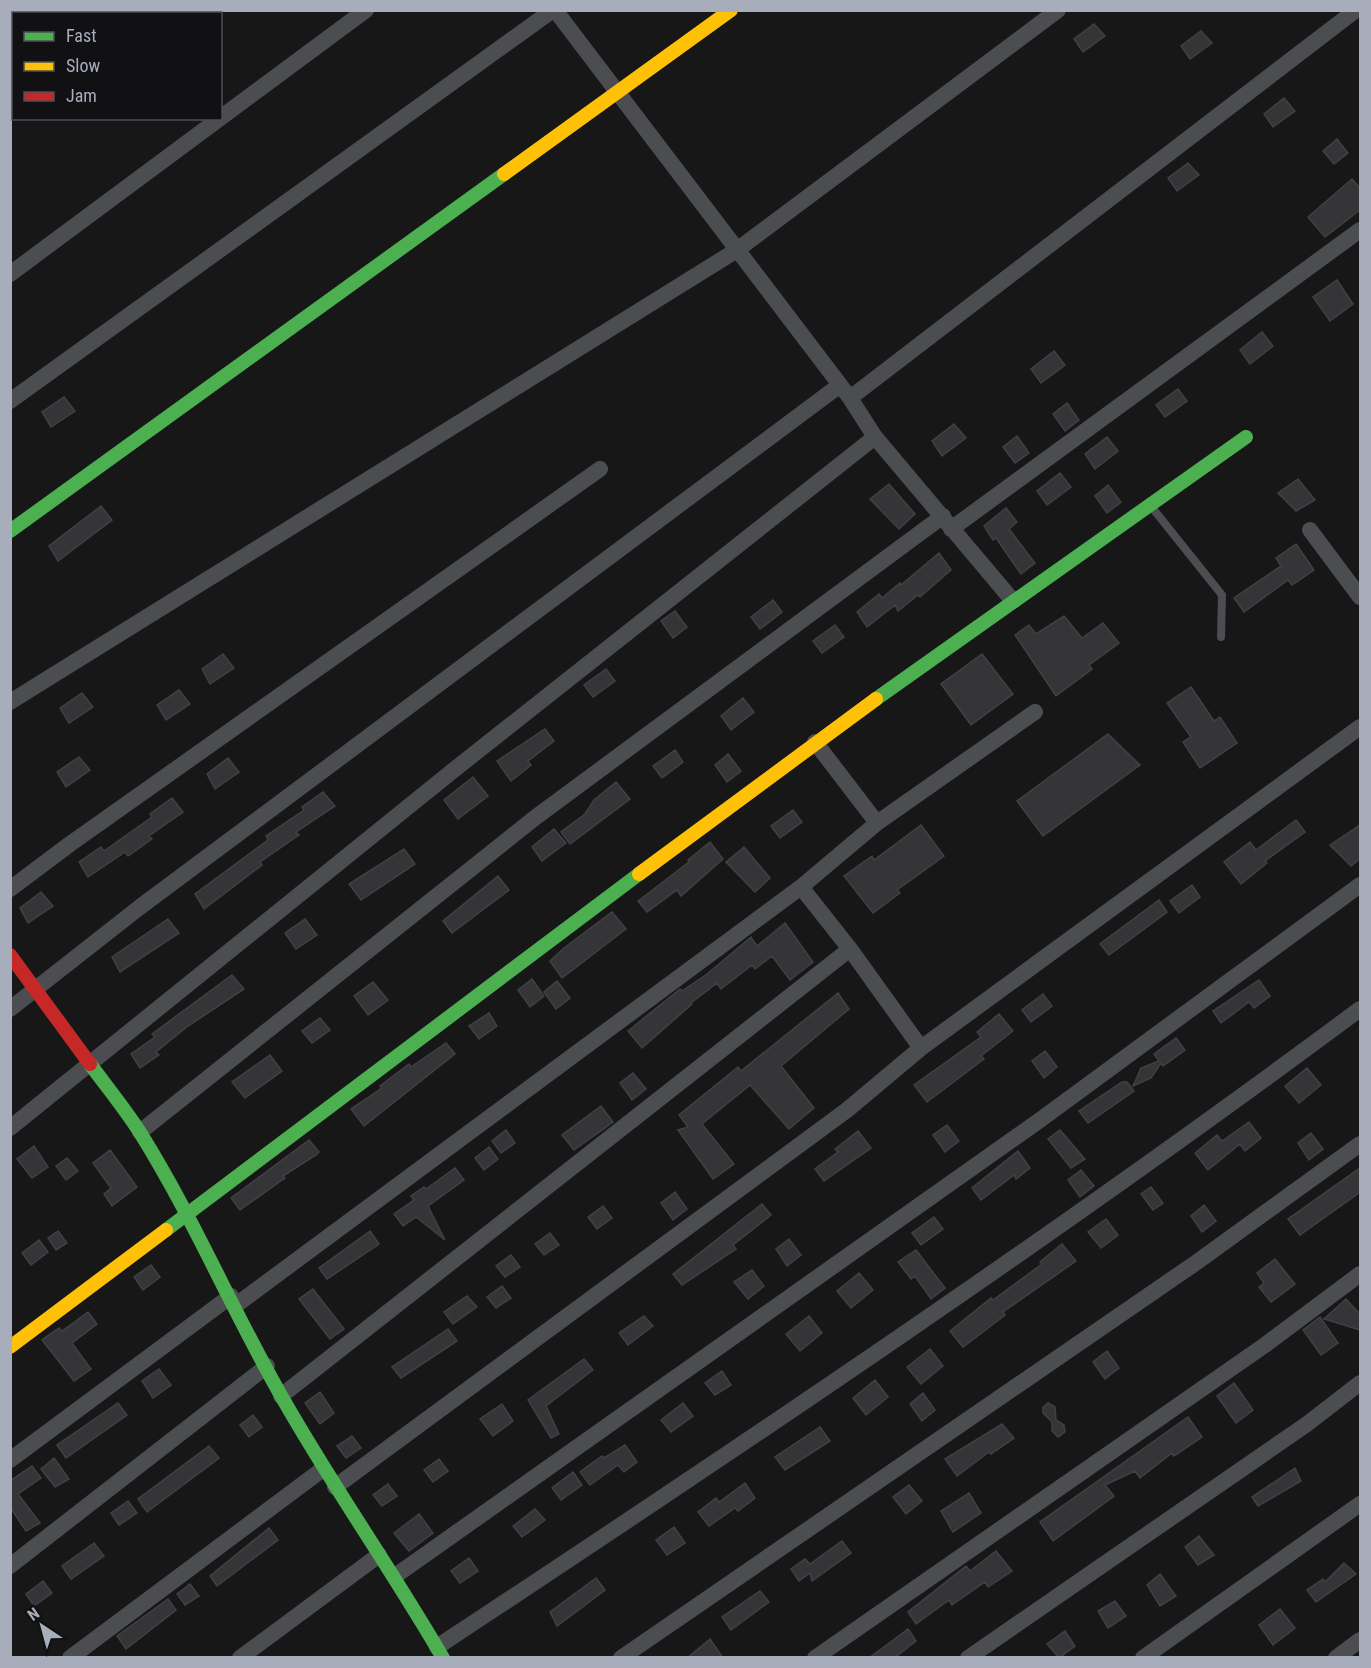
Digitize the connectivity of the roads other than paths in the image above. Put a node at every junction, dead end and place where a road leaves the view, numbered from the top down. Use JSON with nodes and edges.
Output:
{"nodes":[{"id":1,"x":366,"y":10,"type":"edge"},
{"id":2,"x":554,"y":10,"type":"edge"},
{"id":3,"x":731,"y":10,"type":"edge"},
{"id":4,"x":1058,"y":10,"type":"edge"},
{"id":5,"x":1358,"y":11,"type":"edge"},
{"id":6,"x":617,"y":92,"type":"junction"},
{"id":7,"x":222,"y":117,"type":"edge"},
{"id":8,"x":218,"y":120,"type":"edge"},
{"id":9,"x":1360,"y":230,"type":"edge"},
{"id":10,"x":737,"y":250,"type":"junction"},
{"id":11,"x":10,"y":274,"type":"edge"},
{"id":12,"x":840,"y":385,"type":"junction"},
{"id":13,"x":850,"y":398,"type":"junction"},
{"id":14,"x":10,"y":401,"type":"edge"},
{"id":15,"x":875,"y":437,"type":"junction"},
{"id":16,"x":1246,"y":437,"type":"dead end"},
{"id":17,"x":600,"y":469,"type":"dead end"},
{"id":18,"x":1150,"y":505,"type":"junction"},
{"id":19,"x":947,"y":522,"type":"junction"},
{"id":20,"x":1310,"y":530,"type":"dead end"},
{"id":21,"x":10,"y":531,"type":"edge"},
{"id":22,"x":1360,"y":597,"type":"edge"},
{"id":23,"x":1013,"y":601,"type":"junction"},
{"id":24,"x":1221,"y":637,"type":"dead end"},
{"id":25,"x":10,"y":702,"type":"edge"},
{"id":26,"x":1035,"y":712,"type":"dead end"},
{"id":27,"x":1360,"y":727,"type":"edge"},
{"id":28,"x":815,"y":742,"type":"junction"},
{"id":29,"x":878,"y":823,"type":"junction"},
{"id":30,"x":1360,"y":885,"type":"edge"},
{"id":31,"x":801,"y":887,"type":"junction"},
{"id":32,"x":10,"y":889,"type":"edge"},
{"id":33,"x":850,"y":949,"type":"junction"},
{"id":34,"x":10,"y":955,"type":"edge"},
{"id":35,"x":35,"y":988,"type":"junction"},
{"id":36,"x":10,"y":1009,"type":"edge"},
{"id":37,"x":1360,"y":1009,"type":"edge"},
{"id":38,"x":921,"y":1048,"type":"junction"},
{"id":39,"x":92,"y":1064,"type":"junction"},
{"id":40,"x":10,"y":1128,"type":"edge"},
{"id":41,"x":140,"y":1132,"type":"junction"},
{"id":42,"x":1360,"y":1144,"type":"edge"},
{"id":43,"x":188,"y":1215,"type":"junction"},
{"id":44,"x":1360,"y":1274,"type":"edge"},
{"id":45,"x":233,"y":1300,"type":"junction"},
{"id":46,"x":10,"y":1347,"type":"edge"},
{"id":47,"x":267,"y":1366,"type":"junction"},
{"id":48,"x":1360,"y":1383,"type":"edge"},
{"id":49,"x":281,"y":1396,"type":"junction"},
{"id":50,"x":10,"y":1460,"type":"edge"},
{"id":51,"x":323,"y":1469,"type":"junction"},
{"id":52,"x":335,"y":1487,"type":"junction"},
{"id":53,"x":1360,"y":1504,"type":"edge"},
{"id":54,"x":379,"y":1555,"type":"junction"},
{"id":55,"x":10,"y":1566,"type":"edge"},
{"id":56,"x":395,"y":1576,"type":"junction"},
{"id":57,"x":1360,"y":1640,"type":"edge"},
{"id":58,"x":440,"y":1652,"type":"edge"},
{"id":59,"x":70,"y":1658,"type":"edge"},
{"id":60,"x":240,"y":1658,"type":"edge"},
{"id":61,"x":422,"y":1658,"type":"edge"},
{"id":62,"x":621,"y":1658,"type":"edge"},
{"id":63,"x":815,"y":1658,"type":"edge"},
{"id":64,"x":968,"y":1658,"type":"edge"},
{"id":65,"x":1143,"y":1658,"type":"edge"},
{"id":66,"x":1336,"y":1658,"type":"edge"}],
"edges":[{"from":1,"to":7,"type":"street"},
{"from":2,"to":6,"type":"street"},
{"from":2,"to":14,"type":"street"},
{"from":3,"to":6,"type":"street"},
{"from":4,"to":10,"type":"street"},
{"from":5,"to":13,"type":"street"},
{"from":6,"to":10,"type":"street"},
{"from":6,"to":21,"type":"street"},
{"from":8,"to":11,"type":"street"},
{"from":9,"to":19,"type":"street"},
{"from":10,"to":12,"type":"street"},
{"from":10,"to":25,"type":"street"},
{"from":12,"to":13,"type":"street"},
{"from":12,"to":35,"type":"street"},
{"from":13,"to":15,"type":"street"},
{"from":15,"to":19,"type":"street"},
{"from":15,"to":39,"type":"street"},
{"from":16,"to":18,"type":"street"},
{"from":17,"to":32,"type":"street"},
{"from":18,"to":23,"type":"street"},
{"from":18,"to":24,"type":"lane"},
{"from":19,"to":23,"type":"street"},
{"from":19,"to":41,"type":"street"},
{"from":20,"to":22,"type":"street"},
{"from":23,"to":28,"type":"street"},
{"from":26,"to":29,"type":"street"},
{"from":27,"to":38,"type":"street"},
{"from":28,"to":29,"type":"street"},
{"from":28,"to":43,"type":"street"},
{"from":29,"to":31,"type":"street"},
{"from":30,"to":56,"type":"street"},
{"from":31,"to":33,"type":"street"},
{"from":31,"to":45,"type":"street"},
{"from":33,"to":38,"type":"street"},
{"from":33,"to":49,"type":"street"},
{"from":34,"to":35,"type":"street"},
{"from":35,"to":36,"type":"street"},
{"from":35,"to":39,"type":"street"},
{"from":37,"to":58,"type":"street"},
{"from":38,"to":52,"type":"street"},
{"from":39,"to":40,"type":"street"},
{"from":39,"to":41,"type":"street"},
{"from":41,"to":43,"type":"street"},
{"from":42,"to":62,"type":"street"},
{"from":43,"to":45,"type":"street"},
{"from":43,"to":46,"type":"street"},
{"from":44,"to":63,"type":"street"},
{"from":45,"to":47,"type":"street"},
{"from":45,"to":50,"type":"street"},
{"from":47,"to":49,"type":"street"},
{"from":47,"to":55,"type":"street"},
{"from":48,"to":64,"type":"street"},
{"from":49,"to":51,"type":"street"},
{"from":51,"to":52,"type":"street"},
{"from":51,"to":59,"type":"street"},
{"from":52,"to":54,"type":"street"},
{"from":53,"to":65,"type":"street"},
{"from":54,"to":56,"type":"street"},
{"from":54,"to":60,"type":"street"},
{"from":56,"to":58,"type":"street"},
{"from":57,"to":66,"type":"street"},
{"from":58,"to":61,"type":"street"}]}
